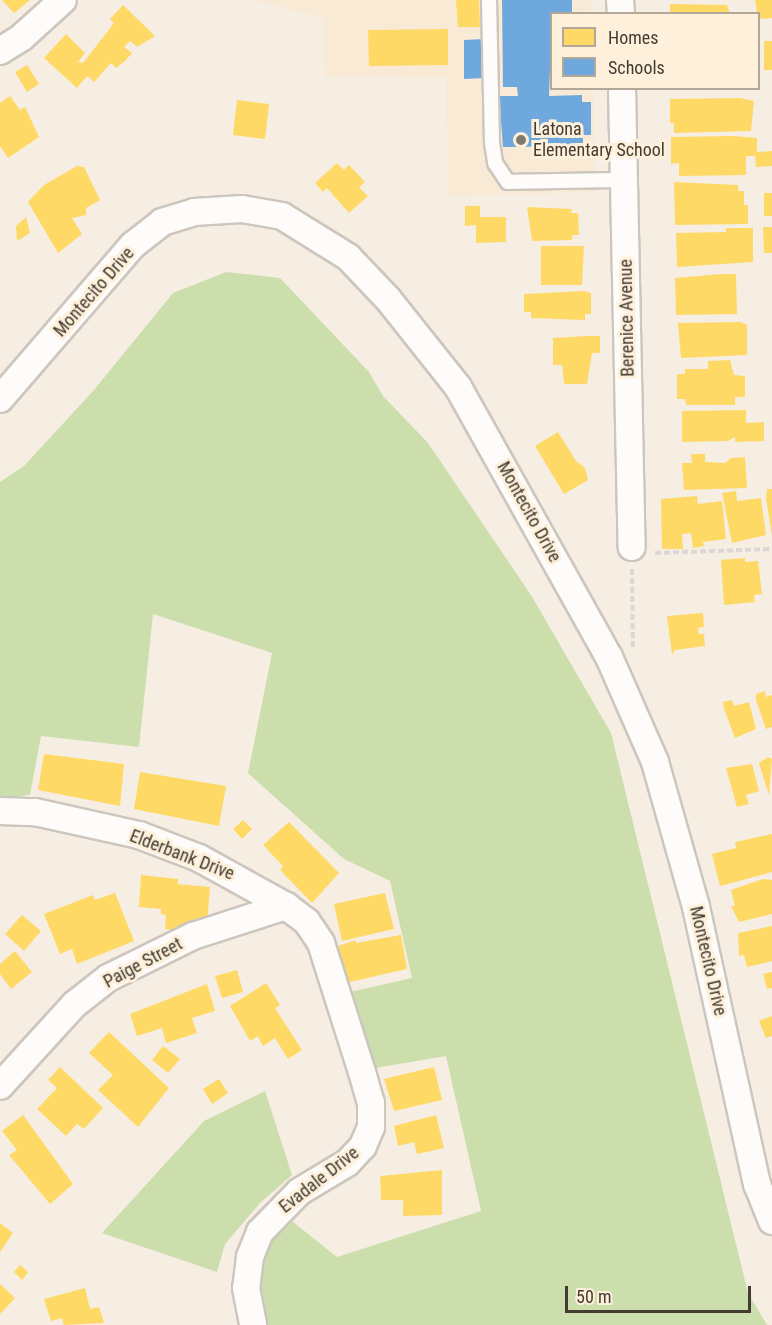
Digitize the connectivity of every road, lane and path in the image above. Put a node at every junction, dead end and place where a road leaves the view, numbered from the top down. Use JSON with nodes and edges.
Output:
{"nodes":[{"id":1,"x":63,"y":0,"type":"edge"},
{"id":2,"x":489,"y":0,"type":"edge"},
{"id":3,"x":0,"y":51,"type":"edge"},
{"id":4,"x":622,"y":90,"type":"edge"},
{"id":5,"x":624,"y":180,"type":"junction"},
{"id":6,"x":0,"y":399,"type":"edge"},
{"id":7,"x":632,"y":547,"type":"junction"},
{"id":8,"x":772,"y":549,"type":"edge"},
{"id":9,"x":633,"y":653,"type":"dead end"},
{"id":10,"x":0,"y":811,"type":"edge"},
{"id":11,"x":286,"y":906,"type":"junction"},
{"id":12,"x":0,"y":1086,"type":"edge"},
{"id":13,"x":772,"y":1221,"type":"edge"},
{"id":14,"x":253,"y":1325,"type":"edge"}],
"edges":[{"from":1,"to":3,"type":"street"},
{"from":2,"to":5,"type":"lane"},
{"from":4,"to":5,"type":"street","name":"Berenice Avenue"},
{"from":5,"to":7,"type":"street","name":"Berenice Avenue"},
{"from":6,"to":13,"type":"street","name":"Montecito Drive"},
{"from":7,"to":8,"type":"path"},
{"from":7,"to":9,"type":"path"},
{"from":10,"to":11,"type":"street","name":"Elderbank Drive"},
{"from":11,"to":12,"type":"street","name":"Paige Street"},
{"from":11,"to":14,"type":"street","name":"Evadale Drive"}]}
